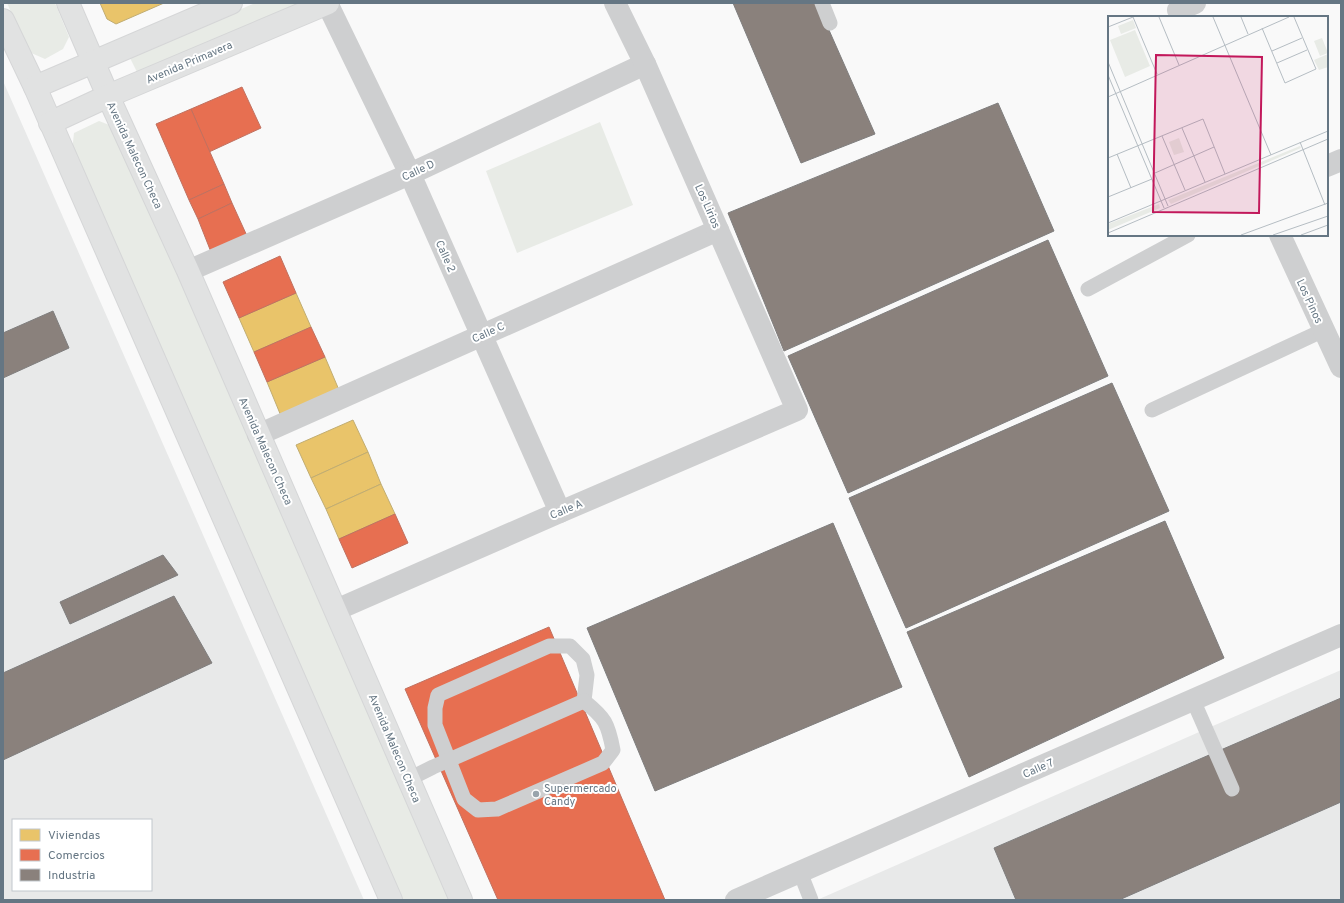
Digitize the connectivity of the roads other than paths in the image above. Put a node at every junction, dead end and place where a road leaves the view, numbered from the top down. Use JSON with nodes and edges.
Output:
{"nodes":[{"id":1,"x":68,"y":3,"type":"edge"},
{"id":2,"x":232,"y":3,"type":"edge"},
{"id":3,"x":328,"y":3,"type":"edge"},
{"id":4,"x":615,"y":3,"type":"edge"},
{"id":5,"x":822,"y":3,"type":"edge"},
{"id":6,"x":3,"y":20,"type":"edge"},
{"id":7,"x":830,"y":23,"type":"dead end"},
{"id":8,"x":94,"y":62,"type":"junction"},
{"id":9,"x":645,"y":64,"type":"junction"},
{"id":10,"x":35,"y":87,"type":"junction"},
{"id":11,"x":108,"y":96,"type":"junction"},
{"id":12,"x":50,"y":123,"type":"junction"},
{"id":13,"x":1341,"y":160,"type":"edge"},
{"id":14,"x":1328,"y":166,"type":"edge"},
{"id":15,"x":410,"y":174,"type":"junction"},
{"id":16,"x":718,"y":230,"type":"junction"},
{"id":17,"x":1186,"y":236,"type":"edge"},
{"id":18,"x":1280,"y":236,"type":"edge"},
{"id":19,"x":188,"y":271,"type":"junction"},
{"id":20,"x":1088,"y":289,"type":"dead end"},
{"id":21,"x":1324,"y":330,"type":"junction"},
{"id":22,"x":480,"y":335,"type":"junction"},
{"id":23,"x":1341,"y":367,"type":"edge"},
{"id":24,"x":797,"y":410,"type":"joint"},
{"id":25,"x":1152,"y":410,"type":"dead end"},
{"id":26,"x":258,"y":435,"type":"junction"},
{"id":27,"x":560,"y":512,"type":"junction"},
{"id":28,"x":336,"y":610,"type":"junction"},
{"id":29,"x":1341,"y":636,"type":"edge"},
{"id":30,"x":1193,"y":700,"type":"junction"},
{"id":31,"x":584,"y":701,"type":"junction"},
{"id":32,"x":449,"y":760,"type":"junction"},
{"id":33,"x":409,"y":780,"type":"junction"},
{"id":34,"x":1232,"y":789,"type":"dead end"},
{"id":35,"x":800,"y":872,"type":"junction"},
{"id":36,"x":391,"y":900,"type":"edge"},
{"id":37,"x":461,"y":900,"type":"edge"},
{"id":38,"x":736,"y":900,"type":"edge"},
{"id":39,"x":811,"y":900,"type":"edge"}],
"edges":[{"from":1,"to":8,"type":"main road","name":"Avenida Malecon Checa"},
{"from":2,"to":8,"type":"main road"},
{"from":3,"to":11,"type":"main road","name":"Avenida Primavera"},
{"from":3,"to":15,"type":"street","name":"Calle 2"},
{"from":4,"to":9,"type":"street","name":"Los Lirios"},
{"from":5,"to":7,"type":"lane"},
{"from":6,"to":10,"type":"main road"},
{"from":8,"to":10,"type":"main road"},
{"from":8,"to":11,"type":"main road","name":"Avenida Malecon Checa"},
{"from":9,"to":15,"type":"street","name":"Calle D"},
{"from":9,"to":16,"type":"street","name":"Los Lirios"},
{"from":10,"to":12,"type":"main road"},
{"from":11,"to":12,"type":"main road","name":"Avenida Primavera"},
{"from":11,"to":19,"type":"main road","name":"Avenida Malecon Checa"},
{"from":12,"to":36,"type":"main road"},
{"from":13,"to":14,"type":"street"},
{"from":15,"to":19,"type":"street","name":"Calle D"},
{"from":15,"to":22,"type":"street","name":"Calle 2"},
{"from":16,"to":22,"type":"street","name":"Calle C"},
{"from":16,"to":24,"type":"street","name":"Los Lirios"},
{"from":17,"to":20,"type":"lane"},
{"from":18,"to":21,"type":"street","name":"Los Pinos"},
{"from":19,"to":26,"type":"main road","name":"Avenida Malecon Checa"},
{"from":21,"to":23,"type":"street","name":"Los Pinos"},
{"from":21,"to":25,"type":"lane"},
{"from":22,"to":26,"type":"street","name":"Calle C"},
{"from":22,"to":27,"type":"street","name":"Calle 2"},
{"from":24,"to":27,"type":"street","name":"Calle A"},
{"from":26,"to":28,"type":"main road","name":"Avenida Malecon Checa"},
{"from":27,"to":28,"type":"street","name":"Calle A"},
{"from":28,"to":33,"type":"main road","name":"Avenida Malecon Checa"},
{"from":29,"to":30,"type":"street","name":"Calle 7"},
{"from":30,"to":34,"type":"lane"},
{"from":30,"to":35,"type":"street","name":"Calle 7"},
{"from":31,"to":32,"type":"lane"},
{"from":31,"to":32,"type":"lane"},
{"from":31,"to":32,"type":"lane"},
{"from":32,"to":33,"type":"lane"},
{"from":33,"to":37,"type":"main road","name":"Avenida Malecon Checa"},
{"from":35,"to":38,"type":"street","name":"Calle 7"},
{"from":35,"to":39,"type":"lane"}]}
